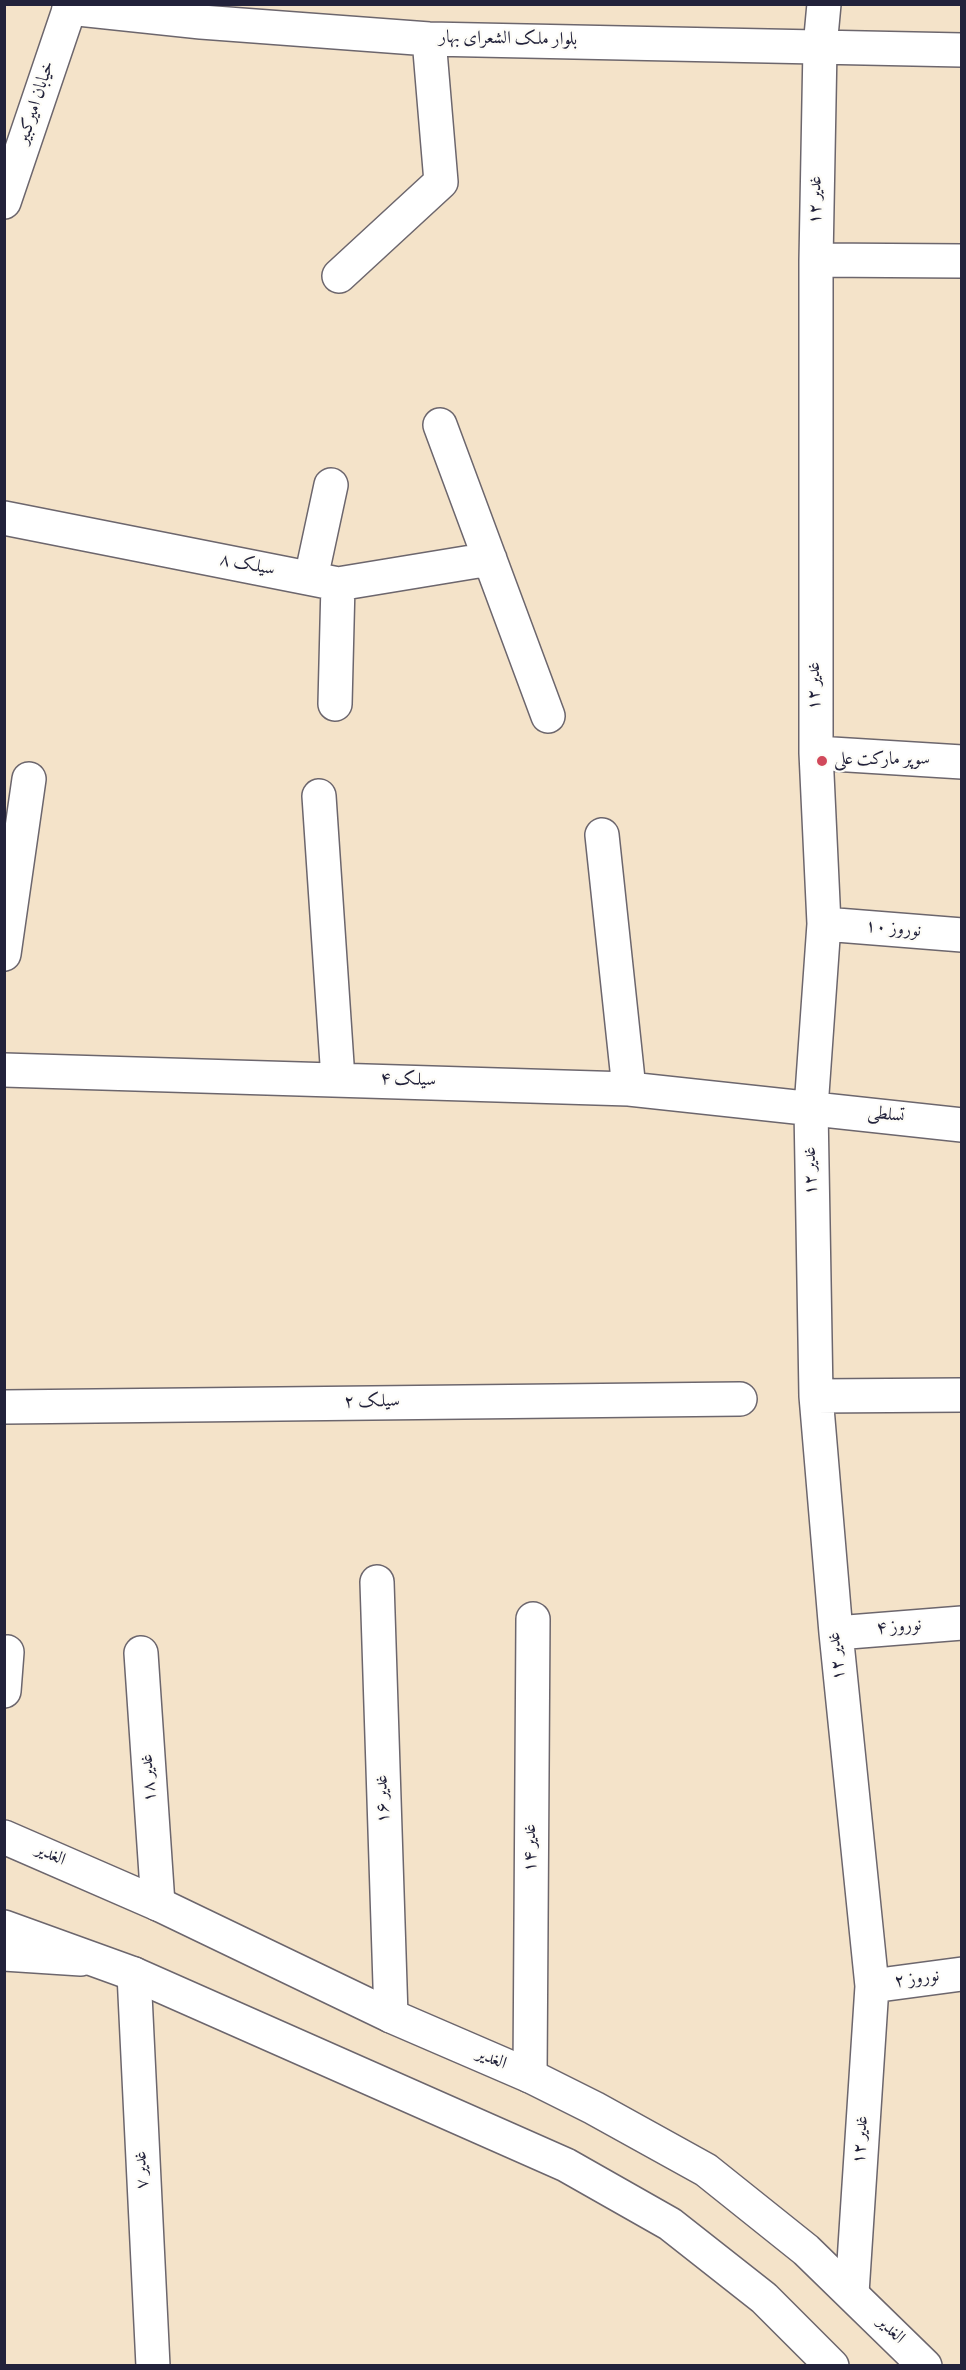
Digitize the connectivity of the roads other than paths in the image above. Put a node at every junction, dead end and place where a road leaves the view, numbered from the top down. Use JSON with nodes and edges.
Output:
{"nodes":[{"id":1,"x":824,"y":4,"type":"edge"},
{"id":2,"x":72,"y":5,"type":"edge"},
{"id":3,"x":429,"y":39,"type":"junction"},
{"id":4,"x":820,"y":47,"type":"junction"},
{"id":5,"x":962,"y":50,"type":"edge"},
{"id":6,"x":4,"y":202,"type":"edge"},
{"id":7,"x":816,"y":260,"type":"junction"},
{"id":8,"x":962,"y":261,"type":"edge"},
{"id":9,"x":339,"y":276,"type":"dead end"},
{"id":10,"x":440,"y":425,"type":"dead end"},
{"id":11,"x":331,"y":485,"type":"dead end"},
{"id":12,"x":4,"y":518,"type":"edge"},
{"id":13,"x":490,"y":559,"type":"junction"},
{"id":14,"x":325,"y":581,"type":"junction"},
{"id":15,"x":335,"y":704,"type":"dead end"},
{"id":16,"x":548,"y":716,"type":"dead end"},
{"id":17,"x":816,"y":753,"type":"junction"},
{"id":18,"x":962,"y":762,"type":"edge"},
{"id":19,"x":29,"y":779,"type":"dead end"},
{"id":20,"x":319,"y":796,"type":"dead end"},
{"id":21,"x":602,"y":835,"type":"dead end"},
{"id":22,"x":9,"y":887,"type":"edge"},
{"id":23,"x":824,"y":924,"type":"junction"},
{"id":24,"x":962,"y":935,"type":"edge"},
{"id":25,"x":4,"y":954,"type":"edge"},
{"id":26,"x":4,"y":1070,"type":"edge"},
{"id":27,"x":338,"y":1079,"type":"junction"},
{"id":28,"x":629,"y":1089,"type":"junction"},
{"id":29,"x":811,"y":1108,"type":"junction"},
{"id":30,"x":962,"y":1125,"type":"edge"},
{"id":31,"x":962,"y":1395,"type":"edge"},
{"id":32,"x":816,"y":1396,"type":"junction"},
{"id":33,"x":740,"y":1399,"type":"dead end"},
{"id":34,"x":4,"y":1407,"type":"edge"},
{"id":35,"x":377,"y":1582,"type":"dead end"},
{"id":36,"x":533,"y":1619,"type":"dead end"},
{"id":37,"x":962,"y":1623,"type":"edge"},
{"id":38,"x":836,"y":1633,"type":"junction"},
{"id":39,"x":7,"y":1652,"type":"dead end"},
{"id":40,"x":141,"y":1653,"type":"dead end"},
{"id":41,"x":4,"y":1691,"type":"edge"},
{"id":42,"x":4,"y":1836,"type":"edge"},
{"id":43,"x":158,"y":1904,"type":"junction"},
{"id":44,"x":4,"y":1927,"type":"edge"},
{"id":45,"x":4,"y":1954,"type":"edge"},
{"id":46,"x":100,"y":1960,"type":"junction"},
{"id":47,"x":134,"y":1974,"type":"junction"},
{"id":48,"x":962,"y":1974,"type":"edge"},
{"id":49,"x":872,"y":1986,"type":"junction"},
{"id":50,"x":391,"y":2016,"type":"junction"},
{"id":51,"x":530,"y":2076,"type":"junction"},
{"id":52,"x":852,"y":2293,"type":"junction"},
{"id":53,"x":153,"y":2366,"type":"edge"},
{"id":54,"x":832,"y":2366,"type":"edge"},
{"id":55,"x":925,"y":2366,"type":"edge"}],
"edges":[{"from":1,"to":4,"type":"street","name":"غدیر ۱۲"},
{"from":2,"to":3,"type":"street","name":"بلوار ملک الشعرای بهار"},
{"from":2,"to":6,"type":"street","name":"خیابان امیرکبیر"},
{"from":3,"to":4,"type":"street","name":"بلوار ملک الشعرای بهار"},
{"from":3,"to":9,"type":"street"},
{"from":4,"to":5,"type":"street","name":"بلوار ملک الشعرای بهار"},
{"from":4,"to":7,"type":"street","name":"غدیر ۱۲"},
{"from":7,"to":8,"type":"street"},
{"from":7,"to":17,"type":"street","name":"غدیر ۱۲"},
{"from":10,"to":13,"type":"street"},
{"from":11,"to":14,"type":"street"},
{"from":12,"to":14,"type":"street","name":"سیلک ۸"},
{"from":13,"to":14,"type":"street","name":"سیلک ۸"},
{"from":13,"to":16,"type":"street"},
{"from":14,"to":15,"type":"street"},
{"from":17,"to":18,"type":"street"},
{"from":17,"to":23,"type":"street","name":"غدیر ۱۲"},
{"from":19,"to":22,"type":"street"},
{"from":20,"to":27,"type":"street"},
{"from":21,"to":28,"type":"street"},
{"from":22,"to":25,"type":"street"},
{"from":23,"to":24,"type":"street","name":"نوروز ۱۰"},
{"from":23,"to":29,"type":"street","name":"غدیر ۱۲"},
{"from":26,"to":27,"type":"street","name":"سیلک ۴"},
{"from":27,"to":28,"type":"street","name":"سیلک ۴"},
{"from":28,"to":29,"type":"street","name":"سیلک ۴"},
{"from":29,"to":30,"type":"street","name":"تسلطی"},
{"from":29,"to":32,"type":"street","name":"غدیر ۱۲"},
{"from":31,"to":32,"type":"street"},
{"from":32,"to":38,"type":"street","name":"غدیر ۱۲"},
{"from":33,"to":34,"type":"street","name":"سیلک ۲"},
{"from":35,"to":50,"type":"street","name":"غدیر ۱۶"},
{"from":36,"to":51,"type":"street","name":"غدیر ۱۴"},
{"from":37,"to":38,"type":"street","name":"نوروز ۴"},
{"from":38,"to":49,"type":"street","name":"غدیر ۱۲"},
{"from":39,"to":41,"type":"street"},
{"from":40,"to":43,"type":"street","name":"غدیر ۱۸"},
{"from":42,"to":43,"type":"street","name":"الغدیر"},
{"from":43,"to":50,"type":"street","name":"الغدیر"},
{"from":44,"to":46,"type":"street"},
{"from":45,"to":46,"type":"street"},
{"from":46,"to":47,"type":"street"},
{"from":47,"to":53,"type":"street","name":"غدیر ۷"},
{"from":47,"to":54,"type":"street"},
{"from":48,"to":49,"type":"street","name":"نوروز ۲"},
{"from":49,"to":52,"type":"street","name":"غدیر ۱۲"},
{"from":50,"to":51,"type":"street","name":"الغدیر"},
{"from":51,"to":52,"type":"street","name":"الغدیر"},
{"from":52,"to":55,"type":"street","name":"الغدیر"}]}
